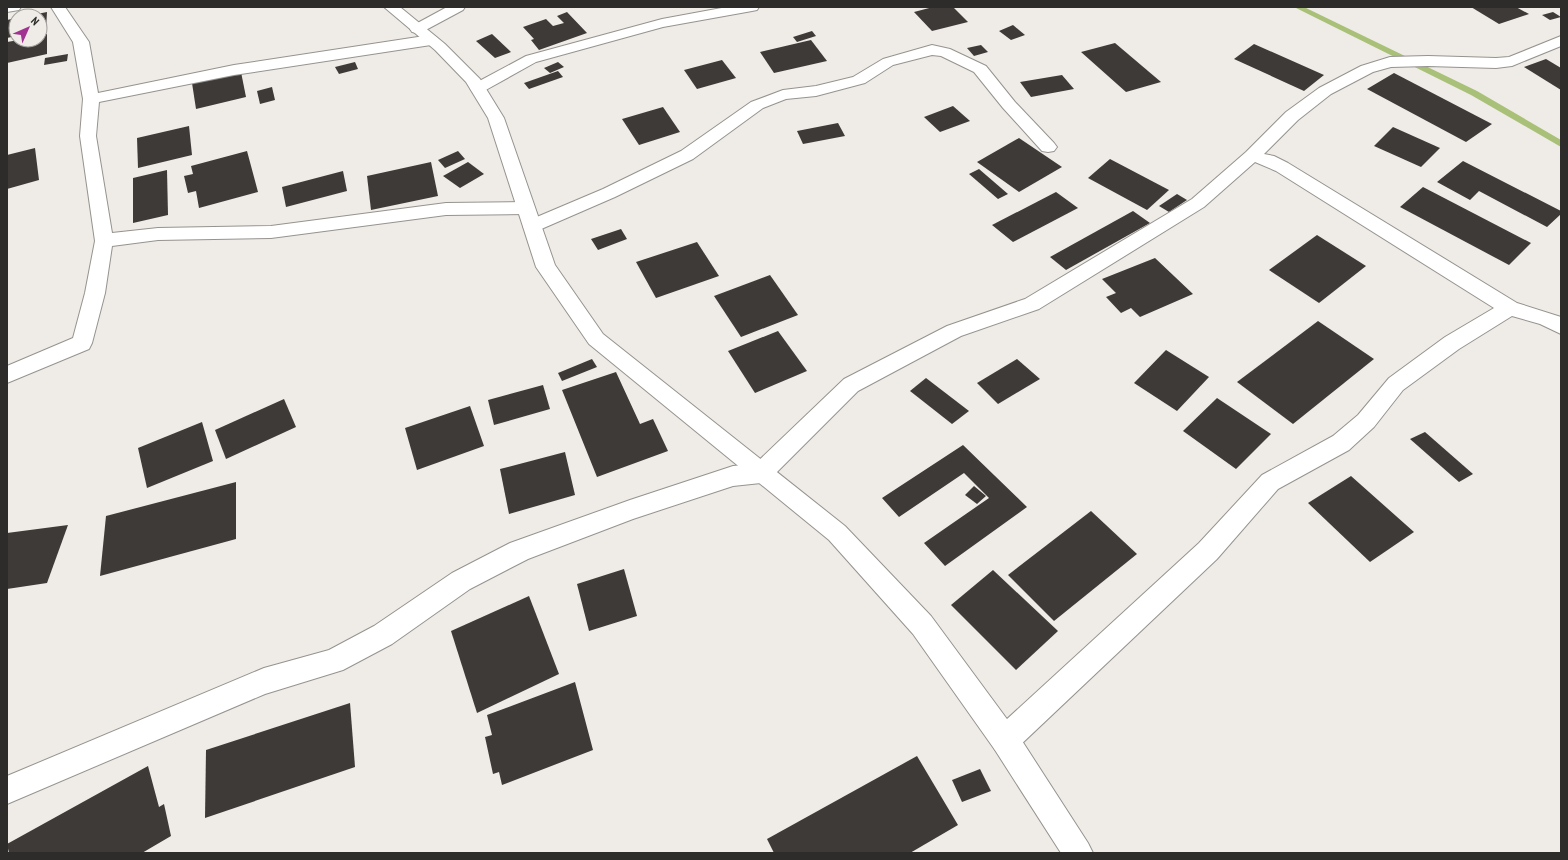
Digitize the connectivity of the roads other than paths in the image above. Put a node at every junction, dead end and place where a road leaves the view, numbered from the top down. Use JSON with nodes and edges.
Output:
{"nodes":[{"id":1,"x":14,"y":7,"type":"edge"},
{"id":2,"x":58,"y":7,"type":"edge"},
{"id":3,"x":391,"y":7,"type":"edge"},
{"id":4,"x":458,"y":7,"type":"edge"},
{"id":5,"x":752,"y":7,"type":"edge"},
{"id":6,"x":7,"y":8,"type":"edge"},
{"id":7,"x":424,"y":34,"type":"junction"},
{"id":8,"x":1561,"y":40,"type":"edge"},
{"id":9,"x":478,"y":88,"type":"junction"},
{"id":10,"x":91,"y":99,"type":"junction"},
{"id":11,"x":1048,"y":146,"type":"dead end"},
{"id":12,"x":1252,"y":156,"type":"junction"},
{"id":13,"x":529,"y":218,"type":"junction"},
{"id":14,"x":104,"y":241,"type":"junction"},
{"id":15,"x":1510,"y":308,"type":"junction"},
{"id":16,"x":1561,"y":326,"type":"edge"},
{"id":17,"x":7,"y":376,"type":"edge"},
{"id":18,"x":761,"y":473,"type":"junction"},
{"id":19,"x":1005,"y":740,"type":"junction"},
{"id":20,"x":7,"y":790,"type":"edge"},
{"id":21,"x":1078,"y":853,"type":"edge"}],
"edges":[{"from":1,"to":6,"type":"street"},
{"from":2,"to":10,"type":"street"},
{"from":3,"to":7,"type":"street"},
{"from":4,"to":7,"type":"street"},
{"from":5,"to":9,"type":"street"},
{"from":7,"to":9,"type":"street"},
{"from":7,"to":10,"type":"street"},
{"from":8,"to":12,"type":"street"},
{"from":9,"to":13,"type":"street"},
{"from":10,"to":14,"type":"street"},
{"from":11,"to":13,"type":"street"},
{"from":12,"to":15,"type":"street"},
{"from":12,"to":18,"type":"street"},
{"from":13,"to":14,"type":"street"},
{"from":13,"to":18,"type":"street"},
{"from":14,"to":17,"type":"street"},
{"from":15,"to":16,"type":"street"},
{"from":15,"to":19,"type":"street"},
{"from":18,"to":19,"type":"street"},
{"from":18,"to":20,"type":"street"},
{"from":19,"to":21,"type":"street"}]}
